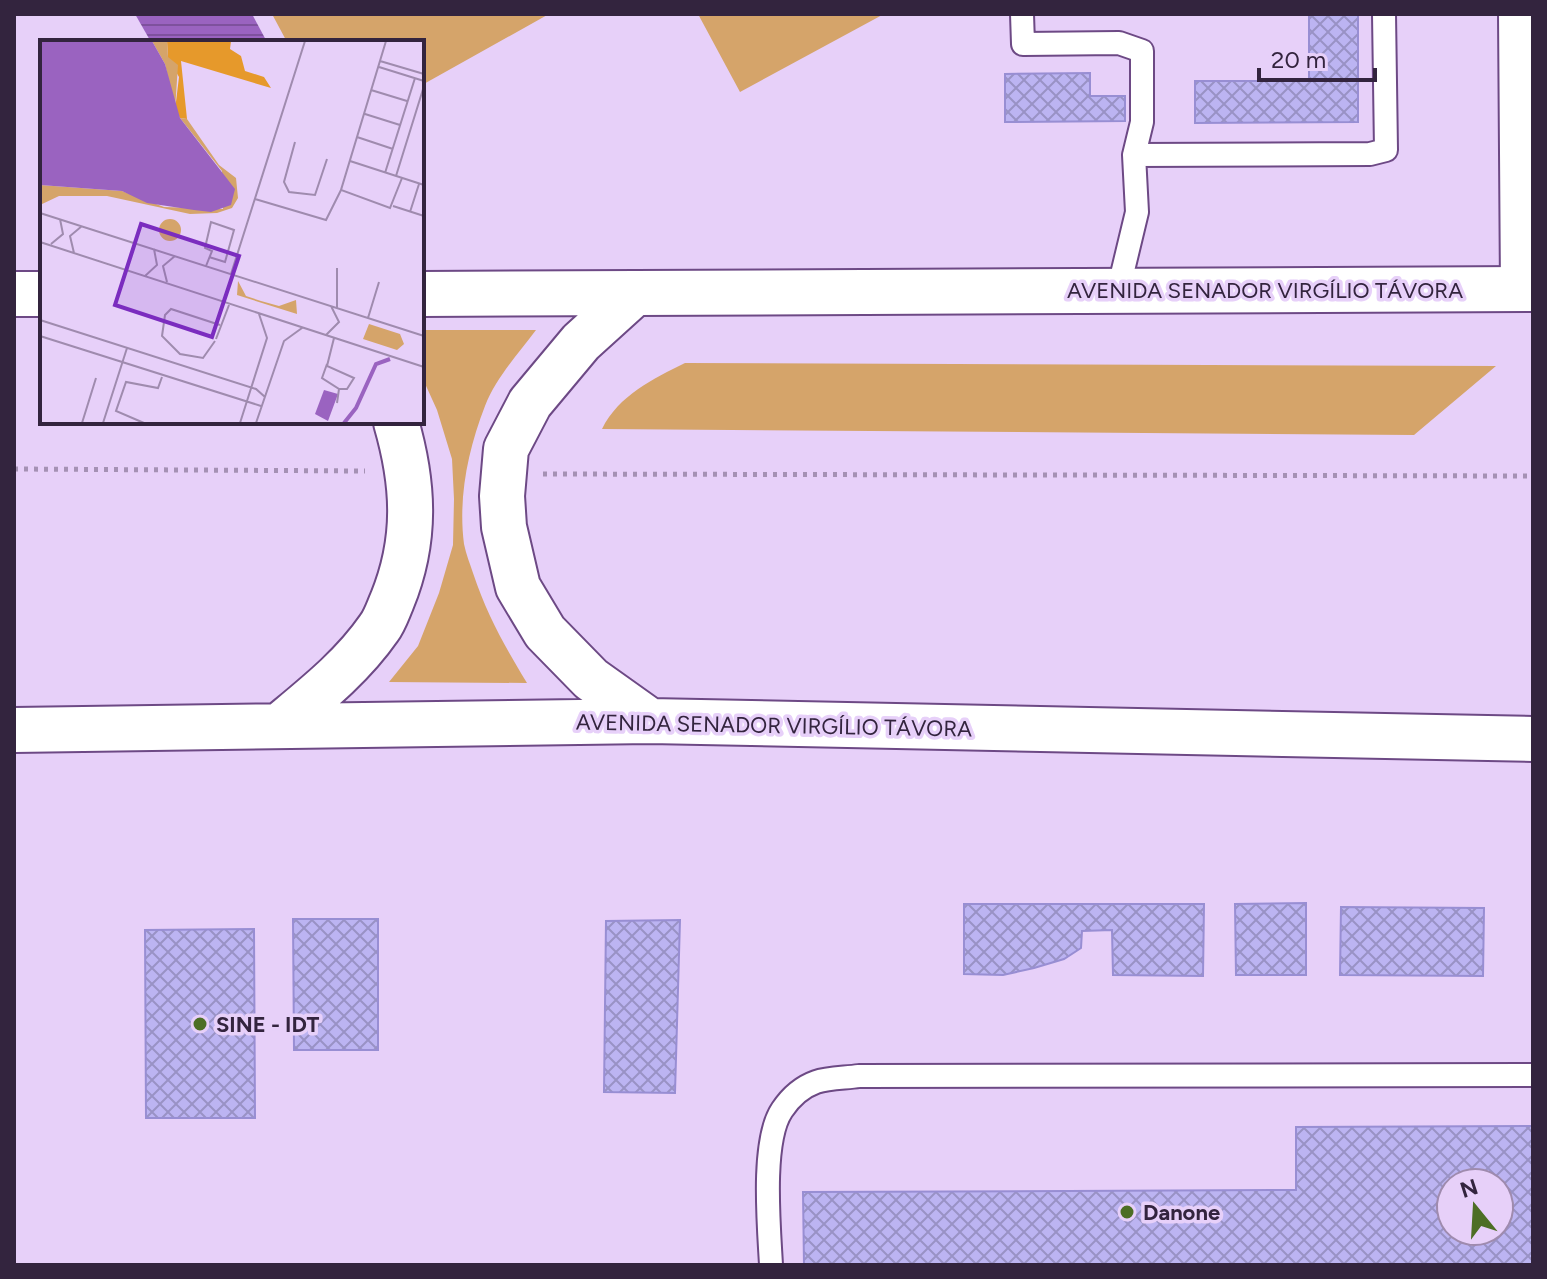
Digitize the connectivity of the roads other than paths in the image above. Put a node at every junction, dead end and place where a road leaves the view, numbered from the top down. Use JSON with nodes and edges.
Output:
{"nodes":[{"id":1,"x":1022,"y":14,"type":"edge"},
{"id":2,"x":1384,"y":14,"type":"edge"},
{"id":3,"x":1521,"y":14,"type":"edge"},
{"id":4,"x":1134,"y":155,"type":"junction"},
{"id":5,"x":1528,"y":289,"type":"edge"},
{"id":6,"x":1118,"y":291,"type":"junction"},
{"id":7,"x":14,"y":294,"type":"edge"},
{"id":8,"x":40,"y":294,"type":"edge"},
{"id":9,"x":424,"y":294,"type":"edge"},
{"id":10,"x":634,"y":294,"type":"junction"},
{"id":11,"x":397,"y":424,"type":"edge"},
{"id":12,"x":650,"y":721,"type":"junction"},
{"id":13,"x":279,"y":726,"type":"junction"},
{"id":14,"x":14,"y":730,"type":"edge"},
{"id":15,"x":1533,"y":739,"type":"edge"},
{"id":16,"x":1533,"y":1075,"type":"edge"},
{"id":17,"x":771,"y":1265,"type":"edge"}],
"edges":[{"from":1,"to":4,"type":"lane"},
{"from":2,"to":4,"type":"lane"},
{"from":3,"to":5,"type":"main road"},
{"from":4,"to":6,"type":"lane"},
{"from":5,"to":6,"type":"main road","name":"AVENIDA SENADOR VIRGÍLIO TÁVORA"},
{"from":6,"to":10,"type":"main road","name":"AVENIDA SENADOR VIRGÍLIO TÁVORA"},
{"from":7,"to":8,"type":"main road"},
{"from":9,"to":10,"type":"main road","name":"AVENIDA SENADOR VIRGÍLIO TÁVORA"},
{"from":10,"to":12,"type":"main road"},
{"from":11,"to":13,"type":"main road"},
{"from":12,"to":13,"type":"main road","name":"AVENIDA SENADOR VIRGÍLIO TÁVORA"},
{"from":12,"to":15,"type":"main road","name":"AVENIDA SENADOR VIRGÍLIO TÁVORA"},
{"from":13,"to":14,"type":"main road","name":"AVENIDA SENADOR VIRGÍLIO TÁVORA"},
{"from":16,"to":17,"type":"lane"}]}
